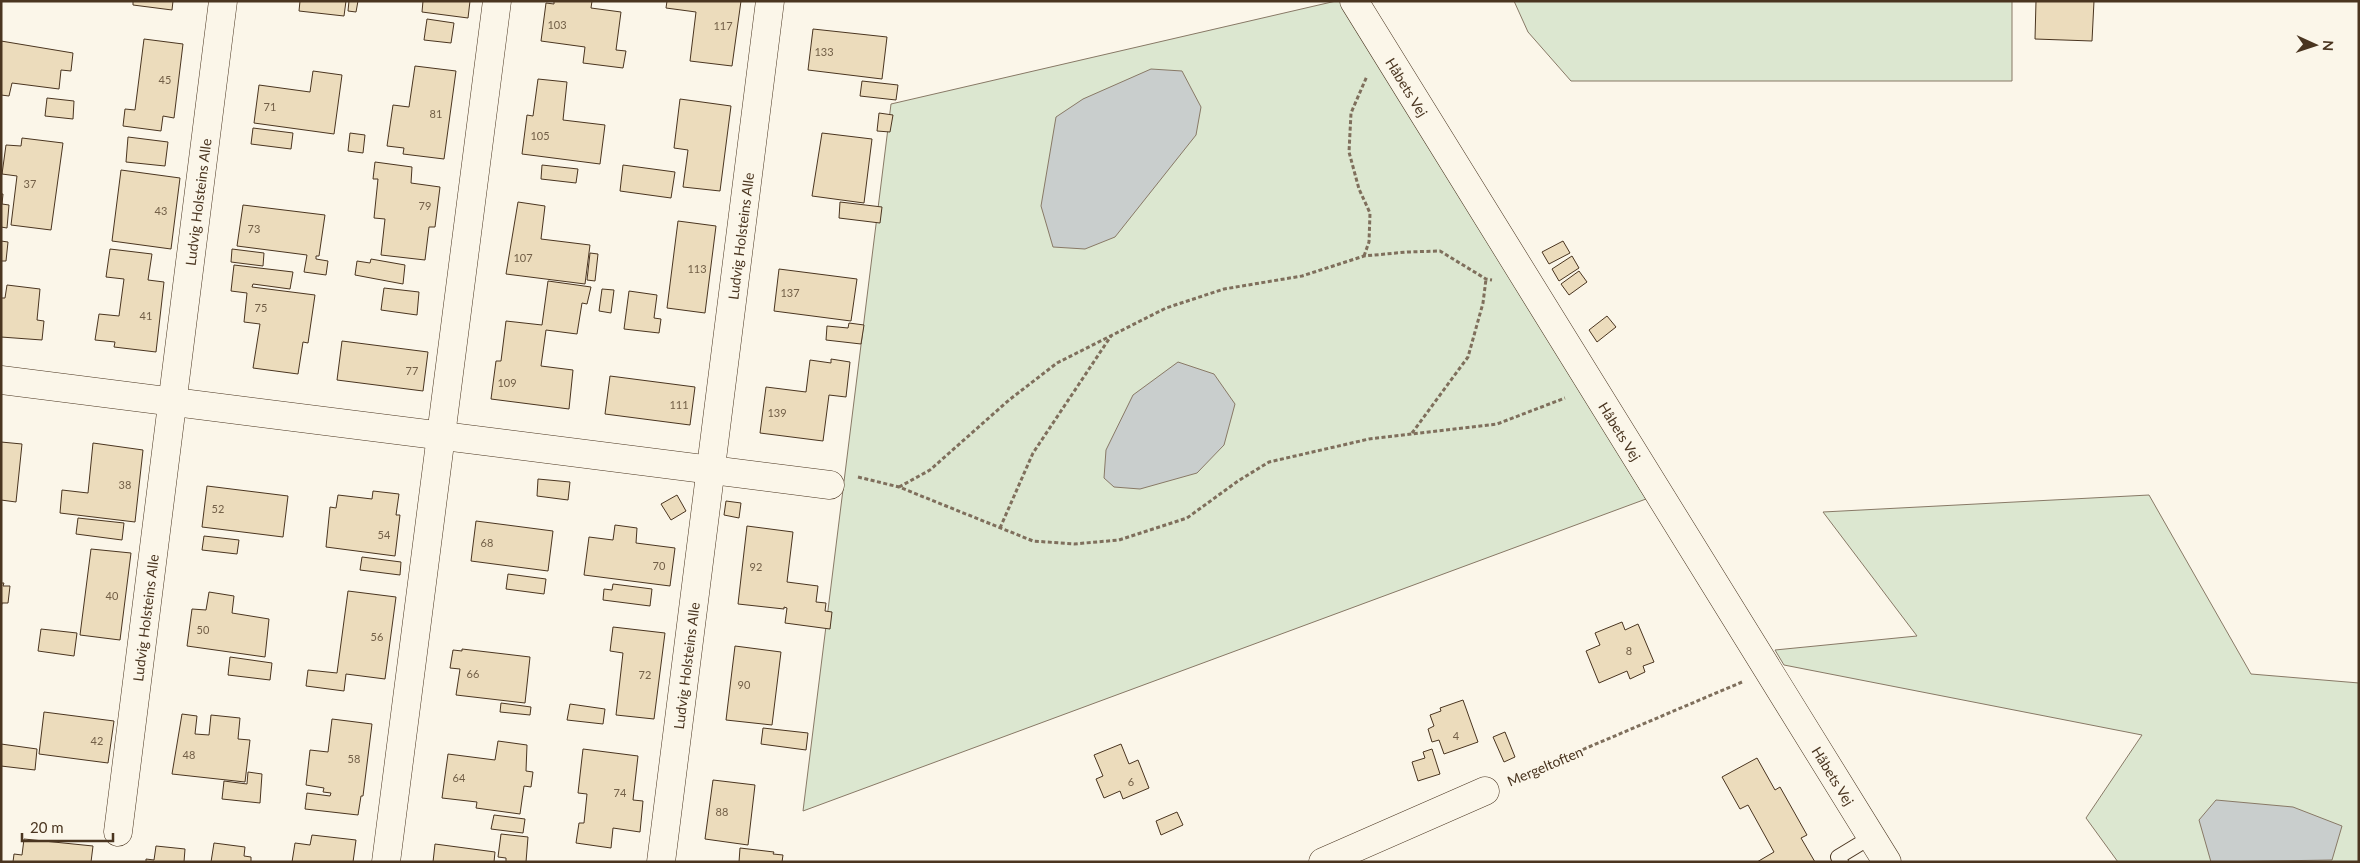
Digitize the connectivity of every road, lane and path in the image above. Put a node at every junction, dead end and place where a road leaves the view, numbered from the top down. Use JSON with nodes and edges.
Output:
{"nodes":[{"id":1,"x":224,"y":1,"type":"edge"},
{"id":2,"x":497,"y":1,"type":"edge"},
{"id":3,"x":770,"y":1,"type":"edge"},
{"id":4,"x":1354,"y":1,"type":"edge"},
{"id":5,"x":1378,"y":40,"type":"junction"},
{"id":6,"x":1364,"y":256,"type":"junction"},
{"id":7,"x":1486,"y":279,"type":"junction"},
{"id":8,"x":1530,"y":286,"type":"junction"},
{"id":9,"x":1111,"y":335,"type":"junction"},
{"id":10,"x":1,"y":380,"type":"edge"},
{"id":11,"x":1592,"y":387,"type":"junction"},
{"id":12,"x":173,"y":402,"type":"junction"},
{"id":13,"x":1412,"y":433,"type":"junction"},
{"id":14,"x":441,"y":436,"type":"junction"},
{"id":15,"x":711,"y":470,"type":"junction"},
{"id":16,"x":830,"y":485,"type":"joint"},
{"id":17,"x":899,"y":487,"type":"junction"},
{"id":18,"x":1000,"y":528,"type":"junction"},
{"id":19,"x":1768,"y":671,"type":"junction"},
{"id":20,"x":1485,"y":791,"type":"joint"},
{"id":21,"x":118,"y":832,"type":"dead end"},
{"id":22,"x":1871,"y":837,"type":"junction"},
{"id":23,"x":386,"y":862,"type":"edge"},
{"id":24,"x":661,"y":862,"type":"edge"},
{"id":25,"x":1323,"y":862,"type":"edge"},
{"id":26,"x":1841,"y":862,"type":"edge"},
{"id":27,"x":1887,"y":862,"type":"edge"}],
"edges":[{"from":1,"to":12,"type":"street","name":"Ludvig Holsteins Alle"},
{"from":2,"to":14,"type":"street"},
{"from":3,"to":15,"type":"street","name":"Ludvig Holsteins Alle"},
{"from":4,"to":5,"type":"street","name":"Håbets Vej"},
{"from":5,"to":6,"type":"path"},
{"from":5,"to":8,"type":"street","name":"Håbets Vej"},
{"from":6,"to":7,"type":"path"},
{"from":6,"to":9,"type":"path"},
{"from":7,"to":8,"type":"path"},
{"from":7,"to":13,"type":"path"},
{"from":8,"to":11,"type":"street","name":"Håbets Vej"},
{"from":9,"to":17,"type":"path"},
{"from":9,"to":18,"type":"path"},
{"from":10,"to":12,"type":"street"},
{"from":11,"to":13,"type":"path"},
{"from":11,"to":19,"type":"street","name":"Håbets Vej"},
{"from":12,"to":14,"type":"street"},
{"from":12,"to":21,"type":"street","name":"Ludvig Holsteins Alle"},
{"from":13,"to":18,"type":"path"},
{"from":14,"to":15,"type":"street"},
{"from":14,"to":23,"type":"street"},
{"from":15,"to":16,"type":"street"},
{"from":15,"to":24,"type":"street","name":"Ludvig Holsteins Alle"},
{"from":16,"to":17,"type":"path"},
{"from":17,"to":18,"type":"path"},
{"from":19,"to":20,"type":"path","name":"Mergeltoften"},
{"from":19,"to":22,"type":"street","name":"Håbets Vej"},
{"from":20,"to":25,"type":"street"},
{"from":22,"to":26,"type":"lane"},
{"from":22,"to":27,"type":"street","name":"Håbets Vej"}]}
